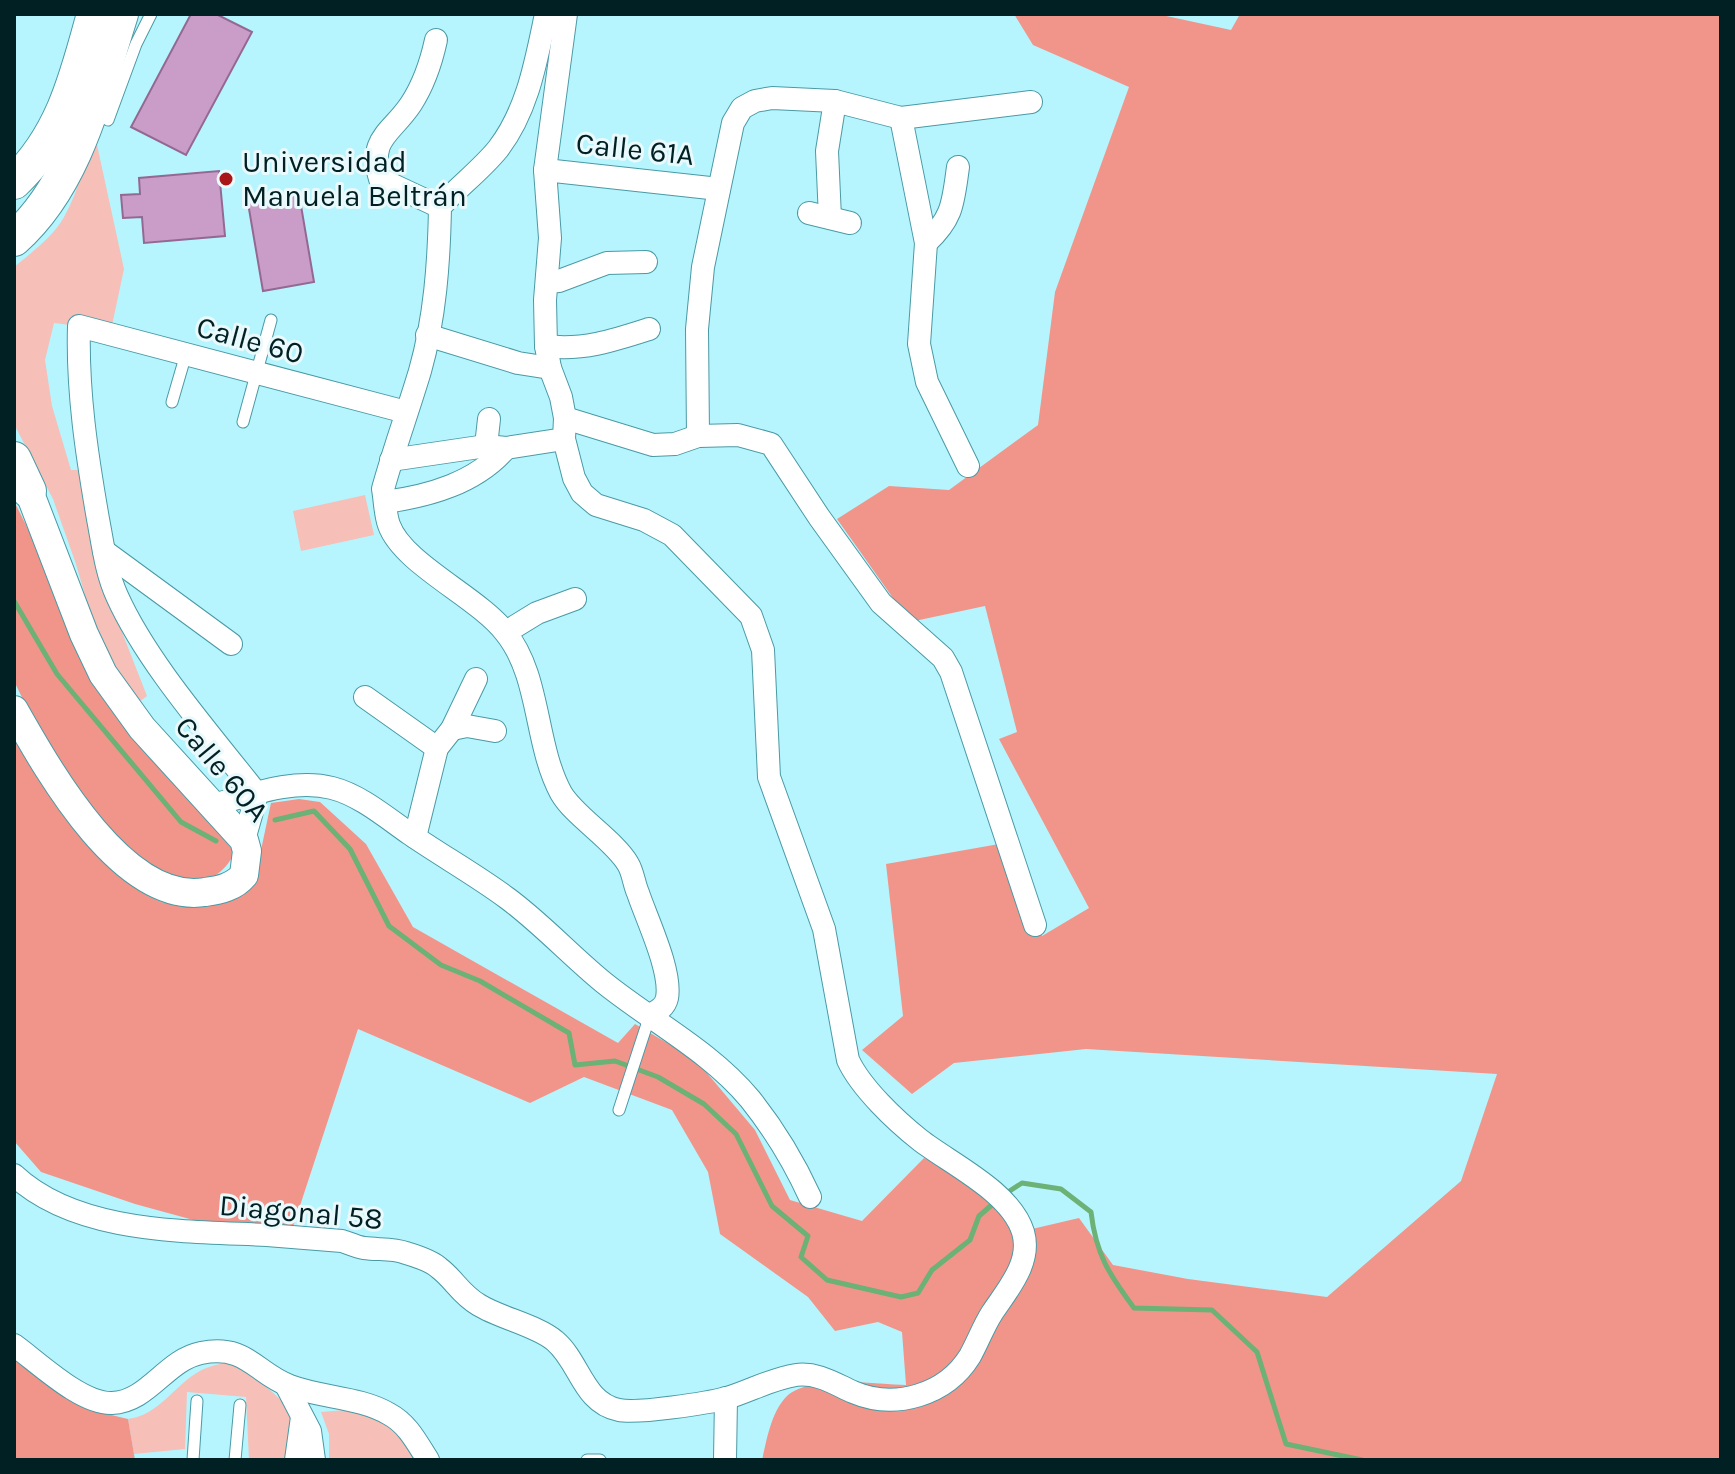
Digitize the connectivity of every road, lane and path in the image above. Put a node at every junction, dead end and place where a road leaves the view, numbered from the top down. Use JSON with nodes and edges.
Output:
{"nodes":[{"id":1,"x":94,"y":14,"type":"edge"},
{"id":2,"x":121,"y":14,"type":"edge"},
{"id":3,"x":151,"y":14,"type":"edge"},
{"id":4,"x":546,"y":14,"type":"edge"},
{"id":5,"x":566,"y":14,"type":"edge"},
{"id":6,"x":436,"y":40,"type":"dead end"},
{"id":7,"x":835,"y":101,"type":"junction"},
{"id":8,"x":1031,"y":102,"type":"dead end"},
{"id":9,"x":901,"y":118,"type":"junction"},
{"id":10,"x":108,"y":120,"type":"dead end"},
{"id":11,"x":61,"y":144,"type":"junction"},
{"id":12,"x":958,"y":167,"type":"dead end"},
{"id":13,"x":545,"y":170,"type":"junction"},
{"id":14,"x":14,"y":182,"type":"edge"},
{"id":15,"x":719,"y":189,"type":"junction"},
{"id":16,"x":440,"y":207,"type":"junction"},
{"id":17,"x":14,"y":215,"type":"edge"},
{"id":18,"x":830,"y":218,"type":"dead end"},
{"id":19,"x":14,"y":239,"type":"edge"},
{"id":20,"x":926,"y":243,"type":"junction"},
{"id":21,"x":646,"y":262,"type":"dead end"},
{"id":22,"x":547,"y":282,"type":"junction"},
{"id":23,"x":271,"y":320,"type":"dead end"},
{"id":24,"x":649,"y":329,"type":"dead end"},
{"id":25,"x":427,"y":335,"type":"junction"},
{"id":26,"x":546,"y":346,"type":"junction"},
{"id":27,"x":186,"y":354,"type":"junction"},
{"id":28,"x":550,"y":368,"type":"junction"},
{"id":29,"x":257,"y":373,"type":"junction"},
{"id":30,"x":172,"y":402,"type":"dead end"},
{"id":31,"x":406,"y":412,"type":"junction"},
{"id":32,"x":489,"y":419,"type":"dead end"},
{"id":33,"x":243,"y":422,"type":"dead end"},
{"id":34,"x":564,"y":429,"type":"junction"},
{"id":35,"x":698,"y":436,"type":"junction"},
{"id":36,"x":496,"y":447,"type":"junction"},
{"id":37,"x":14,"y":459,"type":"edge"},
{"id":38,"x":391,"y":460,"type":"junction"},
{"id":39,"x":968,"y":466,"type":"dead end"},
{"id":40,"x":22,"y":480,"type":"edge"},
{"id":41,"x":385,"y":502,"type":"junction"},
{"id":42,"x":104,"y":551,"type":"junction"},
{"id":43,"x":575,"y":599,"type":"dead end"},
{"id":44,"x":506,"y":632,"type":"junction"},
{"id":45,"x":231,"y":644,"type":"dead end"},
{"id":46,"x":476,"y":679,"type":"dead end"},
{"id":47,"x":365,"y":697,"type":"dead end"},
{"id":48,"x":14,"y":710,"type":"edge"},
{"id":49,"x":452,"y":729,"type":"junction"},
{"id":50,"x":495,"y":731,"type":"dead end"},
{"id":51,"x":437,"y":748,"type":"junction"},
{"id":52,"x":257,"y":794,"type":"junction"},
{"id":53,"x":213,"y":805,"type":"junction"},
{"id":54,"x":415,"y":837,"type":"junction"},
{"id":55,"x":244,"y":840,"type":"junction"},
{"id":56,"x":1035,"y":925,"type":"dead end"},
{"id":57,"x":650,"y":1015,"type":"junction"},
{"id":58,"x":619,"y":1110,"type":"dead end"},
{"id":59,"x":14,"y":1175,"type":"edge"},
{"id":60,"x":810,"y":1197,"type":"dead end"},
{"id":61,"x":14,"y":1345,"type":"edge"},
{"id":62,"x":286,"y":1385,"type":"junction"},
{"id":63,"x":726,"y":1398,"type":"junction"},
{"id":64,"x":197,"y":1401,"type":"dead end"},
{"id":65,"x":240,"y":1405,"type":"dead end"},
{"id":66,"x":302,"y":1416,"type":"junction"},
{"id":67,"x":193,"y":1460,"type":"edge"},
{"id":68,"x":235,"y":1460,"type":"edge"},
{"id":69,"x":296,"y":1460,"type":"edge"},
{"id":70,"x":314,"y":1460,"type":"edge"},
{"id":71,"x":428,"y":1460,"type":"edge"},
{"id":72,"x":587,"y":1460,"type":"edge"},
{"id":73,"x":600,"y":1460,"type":"edge"},
{"id":74,"x":725,"y":1460,"type":"edge"}],
"edges":[{"from":1,"to":11,"type":"main road"},
{"from":2,"to":11,"type":"main road"},
{"from":3,"to":10,"type":"lane"},
{"from":4,"to":16,"type":"street"},
{"from":5,"to":13,"type":"street"},
{"from":6,"to":16,"type":"street"},
{"from":7,"to":9,"type":"street"},
{"from":7,"to":15,"type":"street"},
{"from":7,"to":18,"type":"street"},
{"from":8,"to":9,"type":"street"},
{"from":9,"to":20,"type":"street"},
{"from":11,"to":14,"type":"main road"},
{"from":11,"to":17,"type":"main road"},
{"from":11,"to":19,"type":"main road"},
{"from":12,"to":20,"type":"street"},
{"from":13,"to":15,"type":"street","name":"Calle 61A"},
{"from":13,"to":22,"type":"street"},
{"from":15,"to":35,"type":"street"},
{"from":16,"to":25,"type":"street"},
{"from":20,"to":39,"type":"street"},
{"from":21,"to":22,"type":"street"},
{"from":22,"to":26,"type":"street"},
{"from":23,"to":29,"type":"lane"},
{"from":24,"to":26,"type":"street"},
{"from":25,"to":28,"type":"street"},
{"from":25,"to":31,"type":"street"},
{"from":26,"to":28,"type":"street"},
{"from":27,"to":29,"type":"street","name":"Calle 60"},
{"from":27,"to":30,"type":"lane"},
{"from":27,"to":42,"type":"street","name":"Calle 60"},
{"from":28,"to":34,"type":"street"},
{"from":29,"to":31,"type":"street","name":"Calle 60"},
{"from":29,"to":33,"type":"lane"},
{"from":31,"to":38,"type":"street"},
{"from":32,"to":36,"type":"street"},
{"from":34,"to":35,"type":"street"},
{"from":34,"to":36,"type":"street"},
{"from":34,"to":63,"type":"street","name":"Diagonal 58"},
{"from":35,"to":56,"type":"street"},
{"from":36,"to":38,"type":"street"},
{"from":36,"to":41,"type":"street"},
{"from":37,"to":40,"type":"main road"},
{"from":38,"to":41,"type":"street"},
{"from":40,"to":53,"type":"street","name":"Calle 60A"},
{"from":41,"to":44,"type":"street"},
{"from":42,"to":45,"type":"street"},
{"from":42,"to":52,"type":"street"},
{"from":43,"to":44,"type":"street"},
{"from":44,"to":57,"type":"street"},
{"from":46,"to":49,"type":"street"},
{"from":47,"to":51,"type":"street"},
{"from":48,"to":55,"type":"street","name":"Calle 60A"},
{"from":49,"to":50,"type":"street"},
{"from":49,"to":51,"type":"street"},
{"from":51,"to":54,"type":"street"},
{"from":52,"to":53,"type":"street"},
{"from":52,"to":54,"type":"street"},
{"from":52,"to":55,"type":"street"},
{"from":53,"to":55,"type":"street","name":"Calle 60A"},
{"from":54,"to":57,"type":"street"},
{"from":57,"to":58,"type":"lane"},
{"from":57,"to":60,"type":"street"},
{"from":59,"to":63,"type":"street","name":"Diagonal 58"},
{"from":61,"to":62,"type":"street"},
{"from":62,"to":66,"type":"street"},
{"from":62,"to":71,"type":"street"},
{"from":63,"to":74,"type":"street"},
{"from":64,"to":67,"type":"lane"},
{"from":65,"to":68,"type":"lane"},
{"from":66,"to":69,"type":"street"},
{"from":66,"to":70,"type":"street"},
{"from":72,"to":73,"type":"lane"}]}
